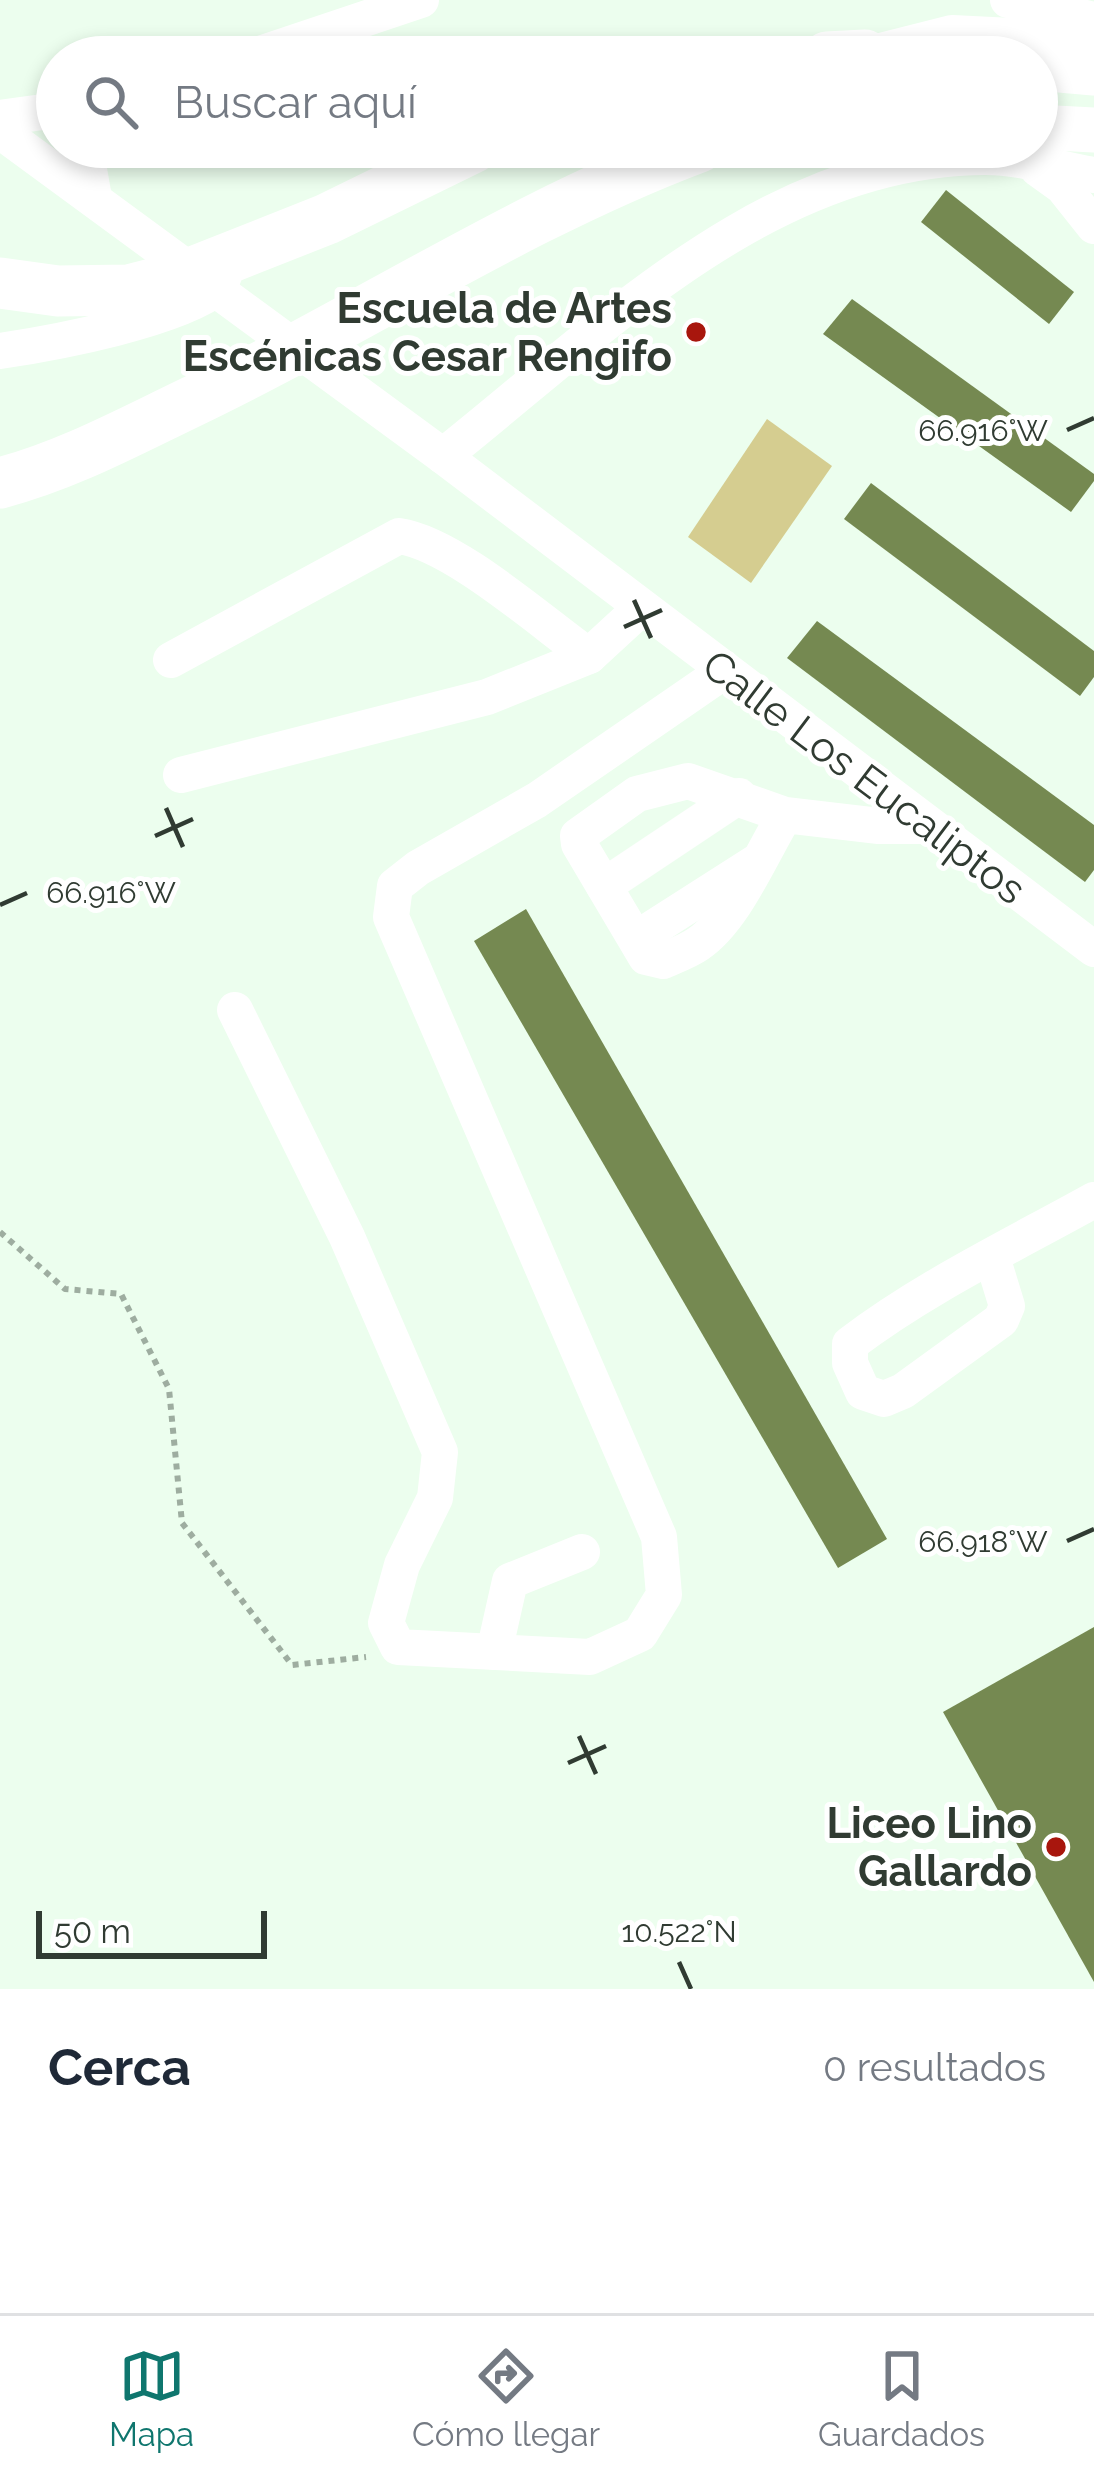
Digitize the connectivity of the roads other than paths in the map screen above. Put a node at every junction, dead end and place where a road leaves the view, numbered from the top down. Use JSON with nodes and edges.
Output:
{"nodes":[{"id":1,"x":422,"y":0,"type":"edge"},
{"id":2,"x":1007,"y":0,"type":"edge"},
{"id":3,"x":1094,"y":20,"type":"edge"},
{"id":4,"x":314,"y":36,"type":"edge"},
{"id":5,"x":940,"y":36,"type":"edge"},
{"id":6,"x":1013,"y":36,"type":"edge"},
{"id":7,"x":1058,"y":38,"type":"edge"},
{"id":8,"x":1094,"y":40,"type":"edge"},
{"id":9,"x":1058,"y":70,"type":"edge"},
{"id":10,"x":1094,"y":73,"type":"edge"},
{"id":11,"x":36,"y":113,"type":"edge"},
{"id":12,"x":0,"y":118,"type":"edge"},
{"id":13,"x":1058,"y":128,"type":"edge"},
{"id":14,"x":1094,"y":130,"type":"edge"},
{"id":15,"x":0,"y":131,"type":"edge"},
{"id":16,"x":36,"y":157,"type":"edge"},
{"id":17,"x":52,"y":168,"type":"edge"},
{"id":18,"x":89,"y":168,"type":"edge"},
{"id":19,"x":431,"y":168,"type":"edge"},
{"id":20,"x":653,"y":168,"type":"edge"},
{"id":21,"x":902,"y":168,"type":"edge"},
{"id":22,"x":1033,"y":168,"type":"edge"},
{"id":23,"x":1053,"y":168,"type":"edge"},
{"id":24,"x":1094,"y":175,"type":"edge"},
{"id":25,"x":94,"y":198,"type":"junction"},
{"id":26,"x":1094,"y":226,"type":"edge"},
{"id":27,"x":222,"y":265,"type":"junction"},
{"id":28,"x":0,"y":283,"type":"edge"},
{"id":29,"x":0,"y":351,"type":"edge"},
{"id":30,"x":443,"y":456,"type":"junction"},
{"id":31,"x":0,"y":483,"type":"edge"},
{"id":32,"x":640,"y":609,"type":"junction"},
{"id":33,"x":589,"y":656,"type":"junction"},
{"id":34,"x":170,"y":660,"type":"dead end"},
{"id":35,"x":724,"y":672,"type":"junction"},
{"id":36,"x":181,"y":775,"type":"dead end"},
{"id":37,"x":739,"y":796,"type":"junction"},
{"id":38,"x":785,"y":815,"type":"junction"},
{"id":39,"x":928,"y":826,"type":"junction"},
{"id":40,"x":604,"y":886,"type":"junction"},
{"id":41,"x":1093,"y":947,"type":"edge"},
{"id":42,"x":235,"y":1010,"type":"dead end"},
{"id":43,"x":1094,"y":1199,"type":"edge"},
{"id":44,"x":992,"y":1257,"type":"dead end"},
{"id":45,"x":582,"y":1552,"type":"dead end"},
{"id":46,"x":494,"y":1652,"type":"junction"}],
"edges":[{"from":1,"to":4,"type":"street"},
{"from":2,"to":3,"type":"street"},
{"from":5,"to":6,"type":"street"},
{"from":7,"to":8,"type":"street"},
{"from":9,"to":10,"type":"main road"},
{"from":11,"to":12,"type":"street"},
{"from":13,"to":14,"type":"main road"},
{"from":15,"to":16,"type":"street","name":"Calle Los Eucaliptos"},
{"from":17,"to":25,"type":"street","name":"Calle Los Eucaliptos"},
{"from":18,"to":25,"type":"street"},
{"from":19,"to":27,"type":"highway"},
{"from":20,"to":31,"type":"highway"},
{"from":21,"to":30,"type":"street"},
{"from":22,"to":26,"type":"street"},
{"from":23,"to":24,"type":"street"},
{"from":25,"to":30,"type":"street","name":"Calle Los Eucaliptos"},
{"from":27,"to":28,"type":"highway"},
{"from":27,"to":29,"type":"street"},
{"from":30,"to":32,"type":"street","name":"Calle Los Eucaliptos"},
{"from":32,"to":33,"type":"street"},
{"from":32,"to":35,"type":"street","name":"Calle Los Eucaliptos"},
{"from":33,"to":34,"type":"street"},
{"from":33,"to":36,"type":"street"},
{"from":35,"to":39,"type":"street","name":"Calle Los Eucaliptos"},
{"from":35,"to":46,"type":"street"},
{"from":37,"to":38,"type":"street"},
{"from":37,"to":40,"type":"street"},
{"from":37,"to":40,"type":"street"},
{"from":38,"to":39,"type":"street"},
{"from":38,"to":40,"type":"street"},
{"from":39,"to":41,"type":"street","name":"Calle Los Eucaliptos"},
{"from":42,"to":46,"type":"street"},
{"from":43,"to":44,"type":"street"},
{"from":45,"to":46,"type":"street"}]}
